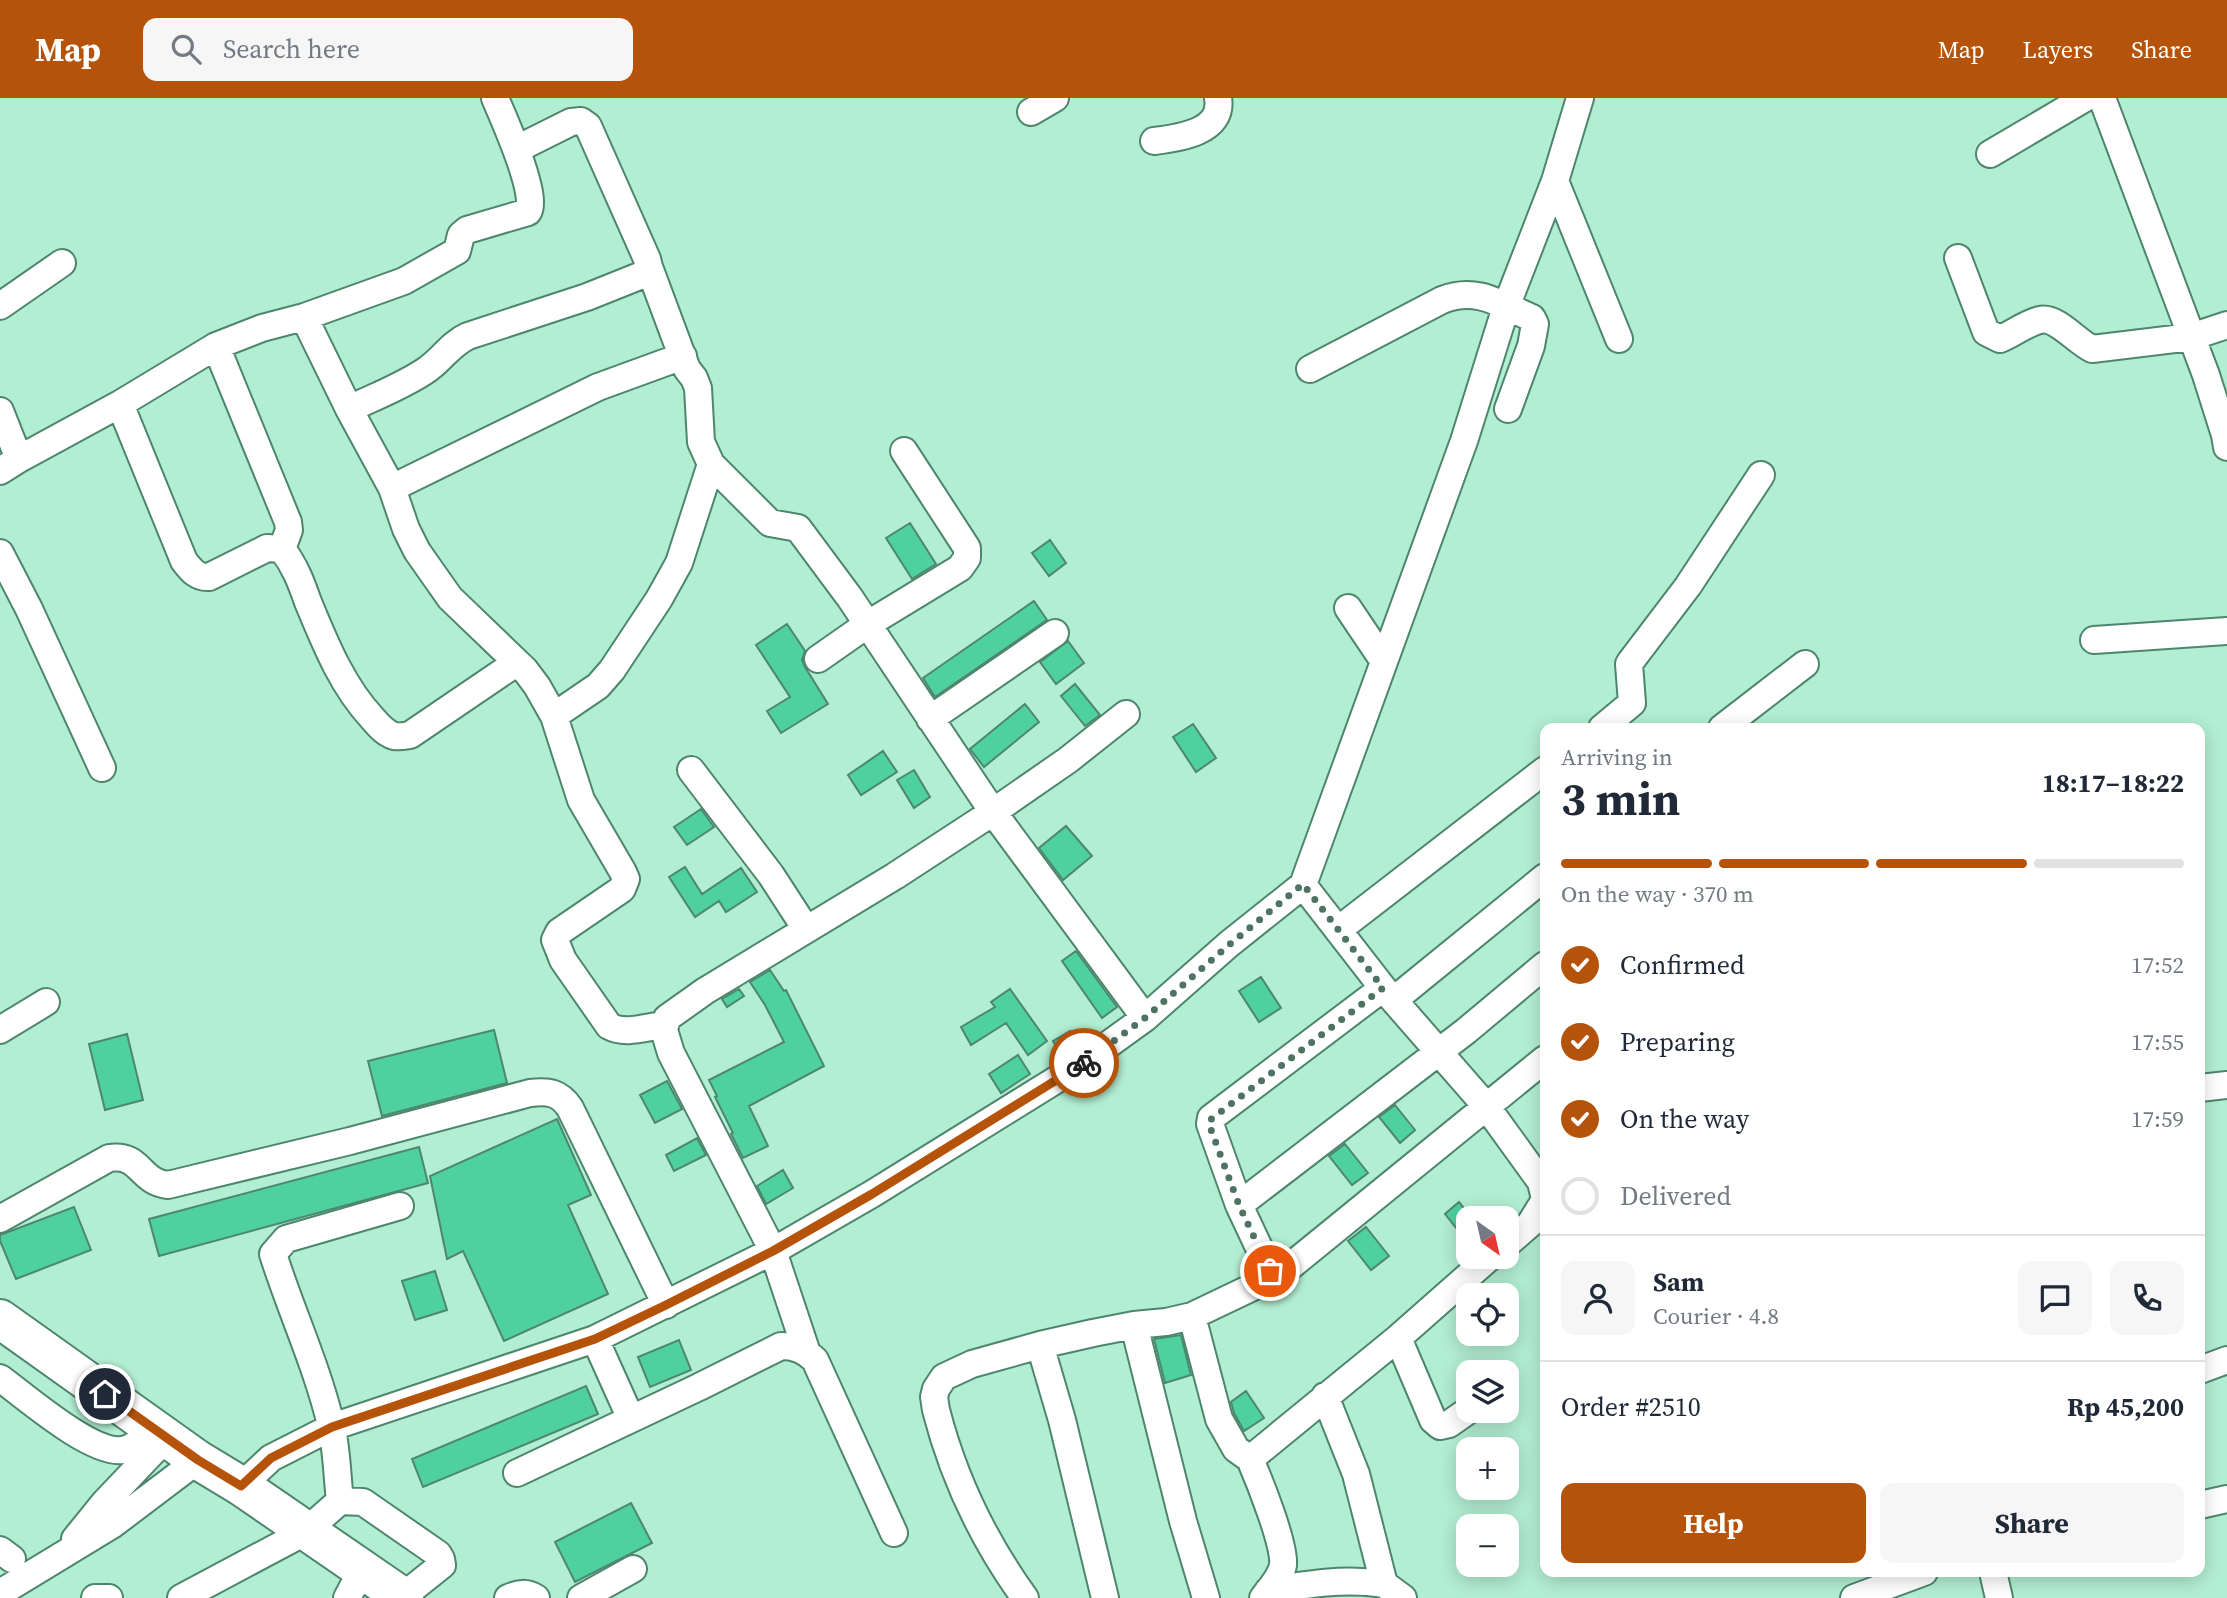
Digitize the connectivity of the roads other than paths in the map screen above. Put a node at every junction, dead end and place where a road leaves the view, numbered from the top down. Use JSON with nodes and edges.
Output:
{"nodes":[{"id":1,"x":495,"y":98,"type":"edge"},
{"id":2,"x":1055,"y":98,"type":"edge"},
{"id":3,"x":1218,"y":98,"type":"edge"},
{"id":4,"x":1580,"y":98,"type":"edge"},
{"id":5,"x":2085,"y":98,"type":"edge"},
{"id":6,"x":2102,"y":98,"type":"edge"},
{"id":7,"x":1031,"y":112,"type":"dead end"},
{"id":8,"x":1154,"y":141,"type":"dead end"},
{"id":9,"x":517,"y":149,"type":"junction"},
{"id":10,"x":1990,"y":154,"type":"dead end"},
{"id":11,"x":1555,"y":181,"type":"junction"},
{"id":12,"x":1958,"y":258,"type":"dead end"},
{"id":13,"x":62,"y":263,"type":"dead end"},
{"id":14,"x":649,"y":267,"type":"junction"},
{"id":15,"x":0,"y":306,"type":"edge"},
{"id":16,"x":1506,"y":307,"type":"junction"},
{"id":17,"x":304,"y":317,"type":"junction"},
{"id":18,"x":2227,"y":325,"type":"edge"},
{"id":19,"x":2191,"y":337,"type":"junction"},
{"id":20,"x":1619,"y":339,"type":"dead end"},
{"id":21,"x":216,"y":346,"type":"junction"},
{"id":22,"x":683,"y":356,"type":"junction"},
{"id":23,"x":1310,"y":369,"type":"dead end"},
{"id":24,"x":120,"y":404,"type":"junction"},
{"id":25,"x":349,"y":409,"type":"junction"},
{"id":26,"x":1508,"y":409,"type":"dead end"},
{"id":27,"x":0,"y":411,"type":"edge"},
{"id":28,"x":2227,"y":447,"type":"edge"},
{"id":29,"x":904,"y":452,"type":"dead end"},
{"id":30,"x":711,"y":464,"type":"junction"},
{"id":31,"x":9,"y":465,"type":"edge"},
{"id":32,"x":1762,"y":475,"type":"dead end"},
{"id":33,"x":393,"y":488,"type":"junction"},
{"id":34,"x":282,"y":549,"type":"junction"},
{"id":35,"x":0,"y":553,"type":"edge"},
{"id":36,"x":1348,"y":608,"type":"dead end"},
{"id":37,"x":868,"y":624,"type":"junction"},
{"id":38,"x":2227,"y":631,"type":"edge"},
{"id":39,"x":1055,"y":633,"type":"dead end"},
{"id":40,"x":2094,"y":640,"type":"dead end"},
{"id":41,"x":818,"y":659,"type":"dead end"},
{"id":42,"x":1383,"y":660,"type":"junction"},
{"id":43,"x":516,"y":663,"type":"junction"},
{"id":44,"x":1805,"y":664,"type":"dead end"},
{"id":45,"x":1126,"y":714,"type":"dead end"},
{"id":46,"x":554,"y":716,"type":"junction"},
{"id":47,"x":930,"y":719,"type":"junction"},
{"id":48,"x":1608,"y":723,"type":"edge"},
{"id":49,"x":1728,"y":723,"type":"edge"},
{"id":50,"x":102,"y":768,"type":"dead end"},
{"id":51,"x":691,"y":770,"type":"dead end"},
{"id":52,"x":1540,"y":774,"type":"edge"},
{"id":53,"x":993,"y":812,"type":"junction"},
{"id":54,"x":1540,"y":881,"type":"edge"},
{"id":55,"x":1303,"y":884,"type":"junction"},
{"id":56,"x":806,"y":929,"type":"junction"},
{"id":57,"x":1338,"y":930,"type":"junction"},
{"id":58,"x":1540,"y":969,"type":"edge"},
{"id":59,"x":1389,"y":994,"type":"junction"},
{"id":60,"x":47,"y":1002,"type":"dead end"},
{"id":61,"x":1145,"y":1018,"type":"junction"},
{"id":62,"x":664,"y":1024,"type":"junction"},
{"id":63,"x":0,"y":1030,"type":"edge"},
{"id":64,"x":1439,"y":1051,"type":"junction"},
{"id":65,"x":1540,"y":1063,"type":"edge"},
{"id":66,"x":2227,"y":1085,"type":"edge"},
{"id":67,"x":2205,"y":1087,"type":"edge"},
{"id":68,"x":1486,"y":1106,"type":"junction"},
{"id":69,"x":1537,"y":1157,"type":"edge"},
{"id":70,"x":1540,"y":1176,"type":"edge"},
{"id":71,"x":1239,"y":1205,"type":"junction"},
{"id":72,"x":400,"y":1206,"type":"dead end"},
{"id":73,"x":1540,"y":1208,"type":"edge"},
{"id":74,"x":0,"y":1219,"type":"edge"},
{"id":75,"x":1519,"y":1234,"type":"edge"},
{"id":76,"x":773,"y":1251,"type":"junction"},
{"id":77,"x":1476,"y":1269,"type":"edge"},
{"id":78,"x":1276,"y":1274,"type":"junction"},
{"id":79,"x":666,"y":1305,"type":"junction"},
{"id":80,"x":1192,"y":1316,"type":"junction"},
{"id":81,"x":1134,"y":1325,"type":"junction"},
{"id":82,"x":5,"y":1332,"type":"edge"},
{"id":83,"x":1398,"y":1338,"type":"junction"},
{"id":84,"x":595,"y":1339,"type":"junction"},
{"id":85,"x":1040,"y":1345,"type":"junction"},
{"id":86,"x":807,"y":1353,"type":"junction"},
{"id":87,"x":2227,"y":1360,"type":"edge"},
{"id":88,"x":2205,"y":1368,"type":"edge"},
{"id":89,"x":0,"y":1378,"type":"edge"},
{"id":90,"x":1325,"y":1396,"type":"junction"},
{"id":91,"x":631,"y":1419,"type":"junction"},
{"id":92,"x":1456,"y":1419,"type":"edge"},
{"id":93,"x":332,"y":1427,"type":"junction"},
{"id":94,"x":147,"y":1444,"type":"junction"},
{"id":95,"x":1250,"y":1459,"type":"junction"},
{"id":96,"x":198,"y":1460,"type":"junction"},
{"id":97,"x":517,"y":1472,"type":"dead end"},
{"id":98,"x":241,"y":1486,"type":"junction"},
{"id":99,"x":2227,"y":1499,"type":"edge"},
{"id":100,"x":340,"y":1501,"type":"junction"},
{"id":101,"x":2205,"y":1504,"type":"edge"},
{"id":102,"x":305,"y":1532,"type":"junction"},
{"id":103,"x":894,"y":1533,"type":"dead end"},
{"id":104,"x":60,"y":1557,"type":"junction"},
{"id":105,"x":633,"y":1569,"type":"dead end"},
{"id":106,"x":1911,"y":1577,"type":"edge"},
{"id":107,"x":1994,"y":1577,"type":"edge"},
{"id":108,"x":354,"y":1584,"type":"edge"},
{"id":109,"x":1393,"y":1591,"type":"edge"},
{"id":110,"x":0,"y":1593,"type":"edge"},
{"id":111,"x":1265,"y":1595,"type":"edge"},
{"id":112,"x":403,"y":1597,"type":"edge"},
{"id":113,"x":94,"y":1598,"type":"edge"},
{"id":114,"x":108,"y":1598,"type":"edge"},
{"id":115,"x":181,"y":1598,"type":"edge"},
{"id":116,"x":508,"y":1598,"type":"edge"},
{"id":117,"x":536,"y":1598,"type":"edge"},
{"id":118,"x":581,"y":1598,"type":"edge"},
{"id":119,"x":1026,"y":1598,"type":"edge"},
{"id":120,"x":1105,"y":1598,"type":"edge"},
{"id":121,"x":1206,"y":1598,"type":"edge"},
{"id":122,"x":1854,"y":1598,"type":"edge"},
{"id":123,"x":1999,"y":1598,"type":"edge"}],
"edges":[{"from":1,"to":9,"type":"street"},
{"from":2,"to":7,"type":"street"},
{"from":3,"to":8,"type":"street"},
{"from":4,"to":11,"type":"street"},
{"from":5,"to":10,"type":"street"},
{"from":6,"to":19,"type":"street"},
{"from":9,"to":14,"type":"street"},
{"from":9,"to":17,"type":"street"},
{"from":11,"to":16,"type":"street"},
{"from":11,"to":20,"type":"street"},
{"from":12,"to":19,"type":"street"},
{"from":13,"to":15,"type":"street"},
{"from":14,"to":22,"type":"street"},
{"from":14,"to":25,"type":"street"},
{"from":16,"to":23,"type":"street"},
{"from":16,"to":26,"type":"street"},
{"from":16,"to":42,"type":"street"},
{"from":17,"to":21,"type":"street"},
{"from":17,"to":25,"type":"street"},
{"from":18,"to":19,"type":"street"},
{"from":19,"to":28,"type":"street"},
{"from":21,"to":24,"type":"street"},
{"from":21,"to":34,"type":"street"},
{"from":22,"to":30,"type":"street"},
{"from":22,"to":33,"type":"street"},
{"from":24,"to":31,"type":"street"},
{"from":24,"to":34,"type":"street"},
{"from":25,"to":33,"type":"street"},
{"from":27,"to":31,"type":"street"},
{"from":29,"to":37,"type":"street"},
{"from":30,"to":37,"type":"street"},
{"from":30,"to":46,"type":"street"},
{"from":32,"to":48,"type":"street"},
{"from":33,"to":43,"type":"street"},
{"from":34,"to":43,"type":"street"},
{"from":35,"to":50,"type":"street"},
{"from":36,"to":42,"type":"street"},
{"from":37,"to":41,"type":"street"},
{"from":37,"to":47,"type":"street"},
{"from":38,"to":40,"type":"street"},
{"from":39,"to":47,"type":"street"},
{"from":42,"to":55,"type":"street"},
{"from":43,"to":46,"type":"street"},
{"from":44,"to":49,"type":"street"},
{"from":45,"to":53,"type":"street"},
{"from":46,"to":62,"type":"street"},
{"from":47,"to":53,"type":"street"},
{"from":51,"to":56,"type":"street"},
{"from":52,"to":57,"type":"street"},
{"from":53,"to":56,"type":"street"},
{"from":53,"to":61,"type":"street"},
{"from":54,"to":59,"type":"street"},
{"from":55,"to":57,"type":"street"},
{"from":55,"to":61,"type":"street"},
{"from":56,"to":62,"type":"street"},
{"from":57,"to":59,"type":"street"},
{"from":58,"to":64,"type":"street"},
{"from":59,"to":64,"type":"street"},
{"from":59,"to":71,"type":"street"},
{"from":60,"to":63,"type":"street"},
{"from":61,"to":76,"type":"street"},
{"from":62,"to":76,"type":"street"},
{"from":64,"to":68,"type":"street"},
{"from":64,"to":71,"type":"street"},
{"from":65,"to":68,"type":"street"},
{"from":66,"to":67,"type":"street"},
{"from":68,"to":69,"type":"street"},
{"from":68,"to":78,"type":"street"},
{"from":69,"to":70,"type":"street"},
{"from":71,"to":78,"type":"street"},
{"from":72,"to":93,"type":"street"},
{"from":73,"to":75,"type":"street"},
{"from":74,"to":79,"type":"street"},
{"from":76,"to":79,"type":"street"},
{"from":76,"to":86,"type":"street"},
{"from":77,"to":83,"type":"street"},
{"from":78,"to":80,"type":"street"},
{"from":79,"to":84,"type":"street"},
{"from":80,"to":81,"type":"street"},
{"from":80,"to":95,"type":"street"},
{"from":81,"to":85,"type":"street"},
{"from":81,"to":121,"type":"street"},
{"from":82,"to":94,"type":"highway"},
{"from":83,"to":90,"type":"street"},
{"from":83,"to":92,"type":"street"},
{"from":84,"to":91,"type":"street"},
{"from":84,"to":93,"type":"street"},
{"from":85,"to":119,"type":"street"},
{"from":85,"to":120,"type":"street"},
{"from":86,"to":91,"type":"street"},
{"from":86,"to":103,"type":"street"},
{"from":87,"to":88,"type":"street"},
{"from":89,"to":94,"type":"street"},
{"from":90,"to":95,"type":"street"},
{"from":90,"to":109,"type":"street"},
{"from":91,"to":97,"type":"street"},
{"from":93,"to":98,"type":"street"},
{"from":93,"to":100,"type":"street"},
{"from":94,"to":96,"type":"highway"},
{"from":94,"to":104,"type":"street"},
{"from":95,"to":111,"type":"street"},
{"from":96,"to":98,"type":"highway"},
{"from":96,"to":104,"type":"street"},
{"from":98,"to":102,"type":"highway"},
{"from":99,"to":101,"type":"street"},
{"from":100,"to":102,"type":"street"},
{"from":100,"to":112,"type":"street"},
{"from":102,"to":108,"type":"highway"},
{"from":102,"to":115,"type":"street"},
{"from":104,"to":110,"type":"street"},
{"from":105,"to":118,"type":"street"},
{"from":106,"to":122,"type":"street"},
{"from":107,"to":123,"type":"street"},
{"from":108,"to":112,"type":"highway"},
{"from":109,"to":111,"type":"street"},
{"from":113,"to":114,"type":"street"},
{"from":116,"to":117,"type":"street"}]}
